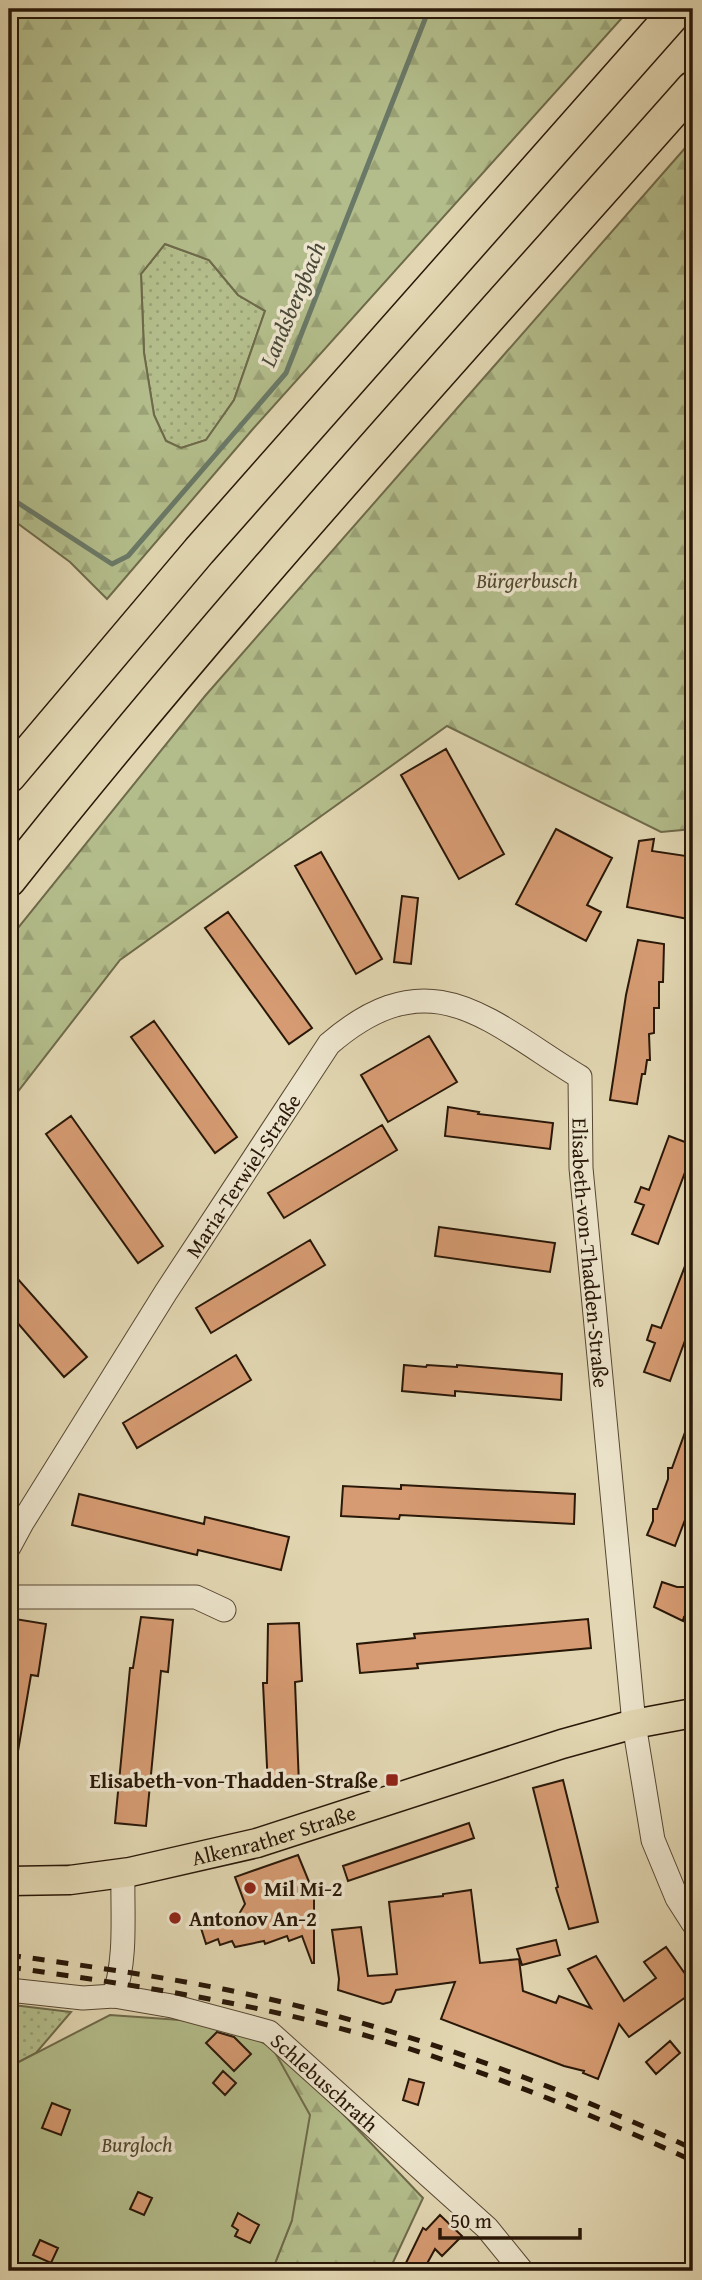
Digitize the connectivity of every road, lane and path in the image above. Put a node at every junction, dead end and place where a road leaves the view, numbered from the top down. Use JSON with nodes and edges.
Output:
{"nodes":[{"id":1,"x":678,"y":9,"type":"edge"},
{"id":2,"x":693,"y":88,"type":"edge"},
{"id":3,"x":9,"y":776,"type":"edge"},
{"id":4,"x":9,"y":880,"type":"edge"},
{"id":5,"x":580,"y":1076,"type":"joint"},
{"id":6,"x":9,"y":1547,"type":"edge"},
{"id":7,"x":9,"y":1597,"type":"edge"},
{"id":8,"x":223,"y":1610,"type":"dead end"},
{"id":9,"x":693,"y":1713,"type":"edge"},
{"id":10,"x":634,"y":1724,"type":"junction"},
{"id":11,"x":123,"y":1873,"type":"junction"},
{"id":12,"x":9,"y":1881,"type":"edge"},
{"id":13,"x":693,"y":1923,"type":"edge"},
{"id":14,"x":9,"y":1990,"type":"edge"},
{"id":15,"x":114,"y":1996,"type":"junction"},
{"id":16,"x":522,"y":2271,"type":"edge"}],
"edges":[{"from":1,"to":3,"type":"highway"},
{"from":2,"to":4,"type":"highway"},
{"from":5,"to":6,"type":"street","name":"Maria-Terwiel-Straße"},
{"from":5,"to":10,"type":"street","name":"Elisabeth-von-Thadden-Straße"},
{"from":7,"to":8,"type":"street"},
{"from":9,"to":10,"type":"main road","name":"Alkenrather Straße"},
{"from":10,"to":11,"type":"main road","name":"Alkenrather Straße"},
{"from":10,"to":13,"type":"street","name":"Elisabeth-von-Thadden-Straße"},
{"from":11,"to":12,"type":"main road","name":"Alkenrather Straße"},
{"from":11,"to":15,"type":"street"},
{"from":14,"to":15,"type":"street","name":"Schlebuschrath"},
{"from":15,"to":16,"type":"street","name":"Schlebuschrath"}]}
